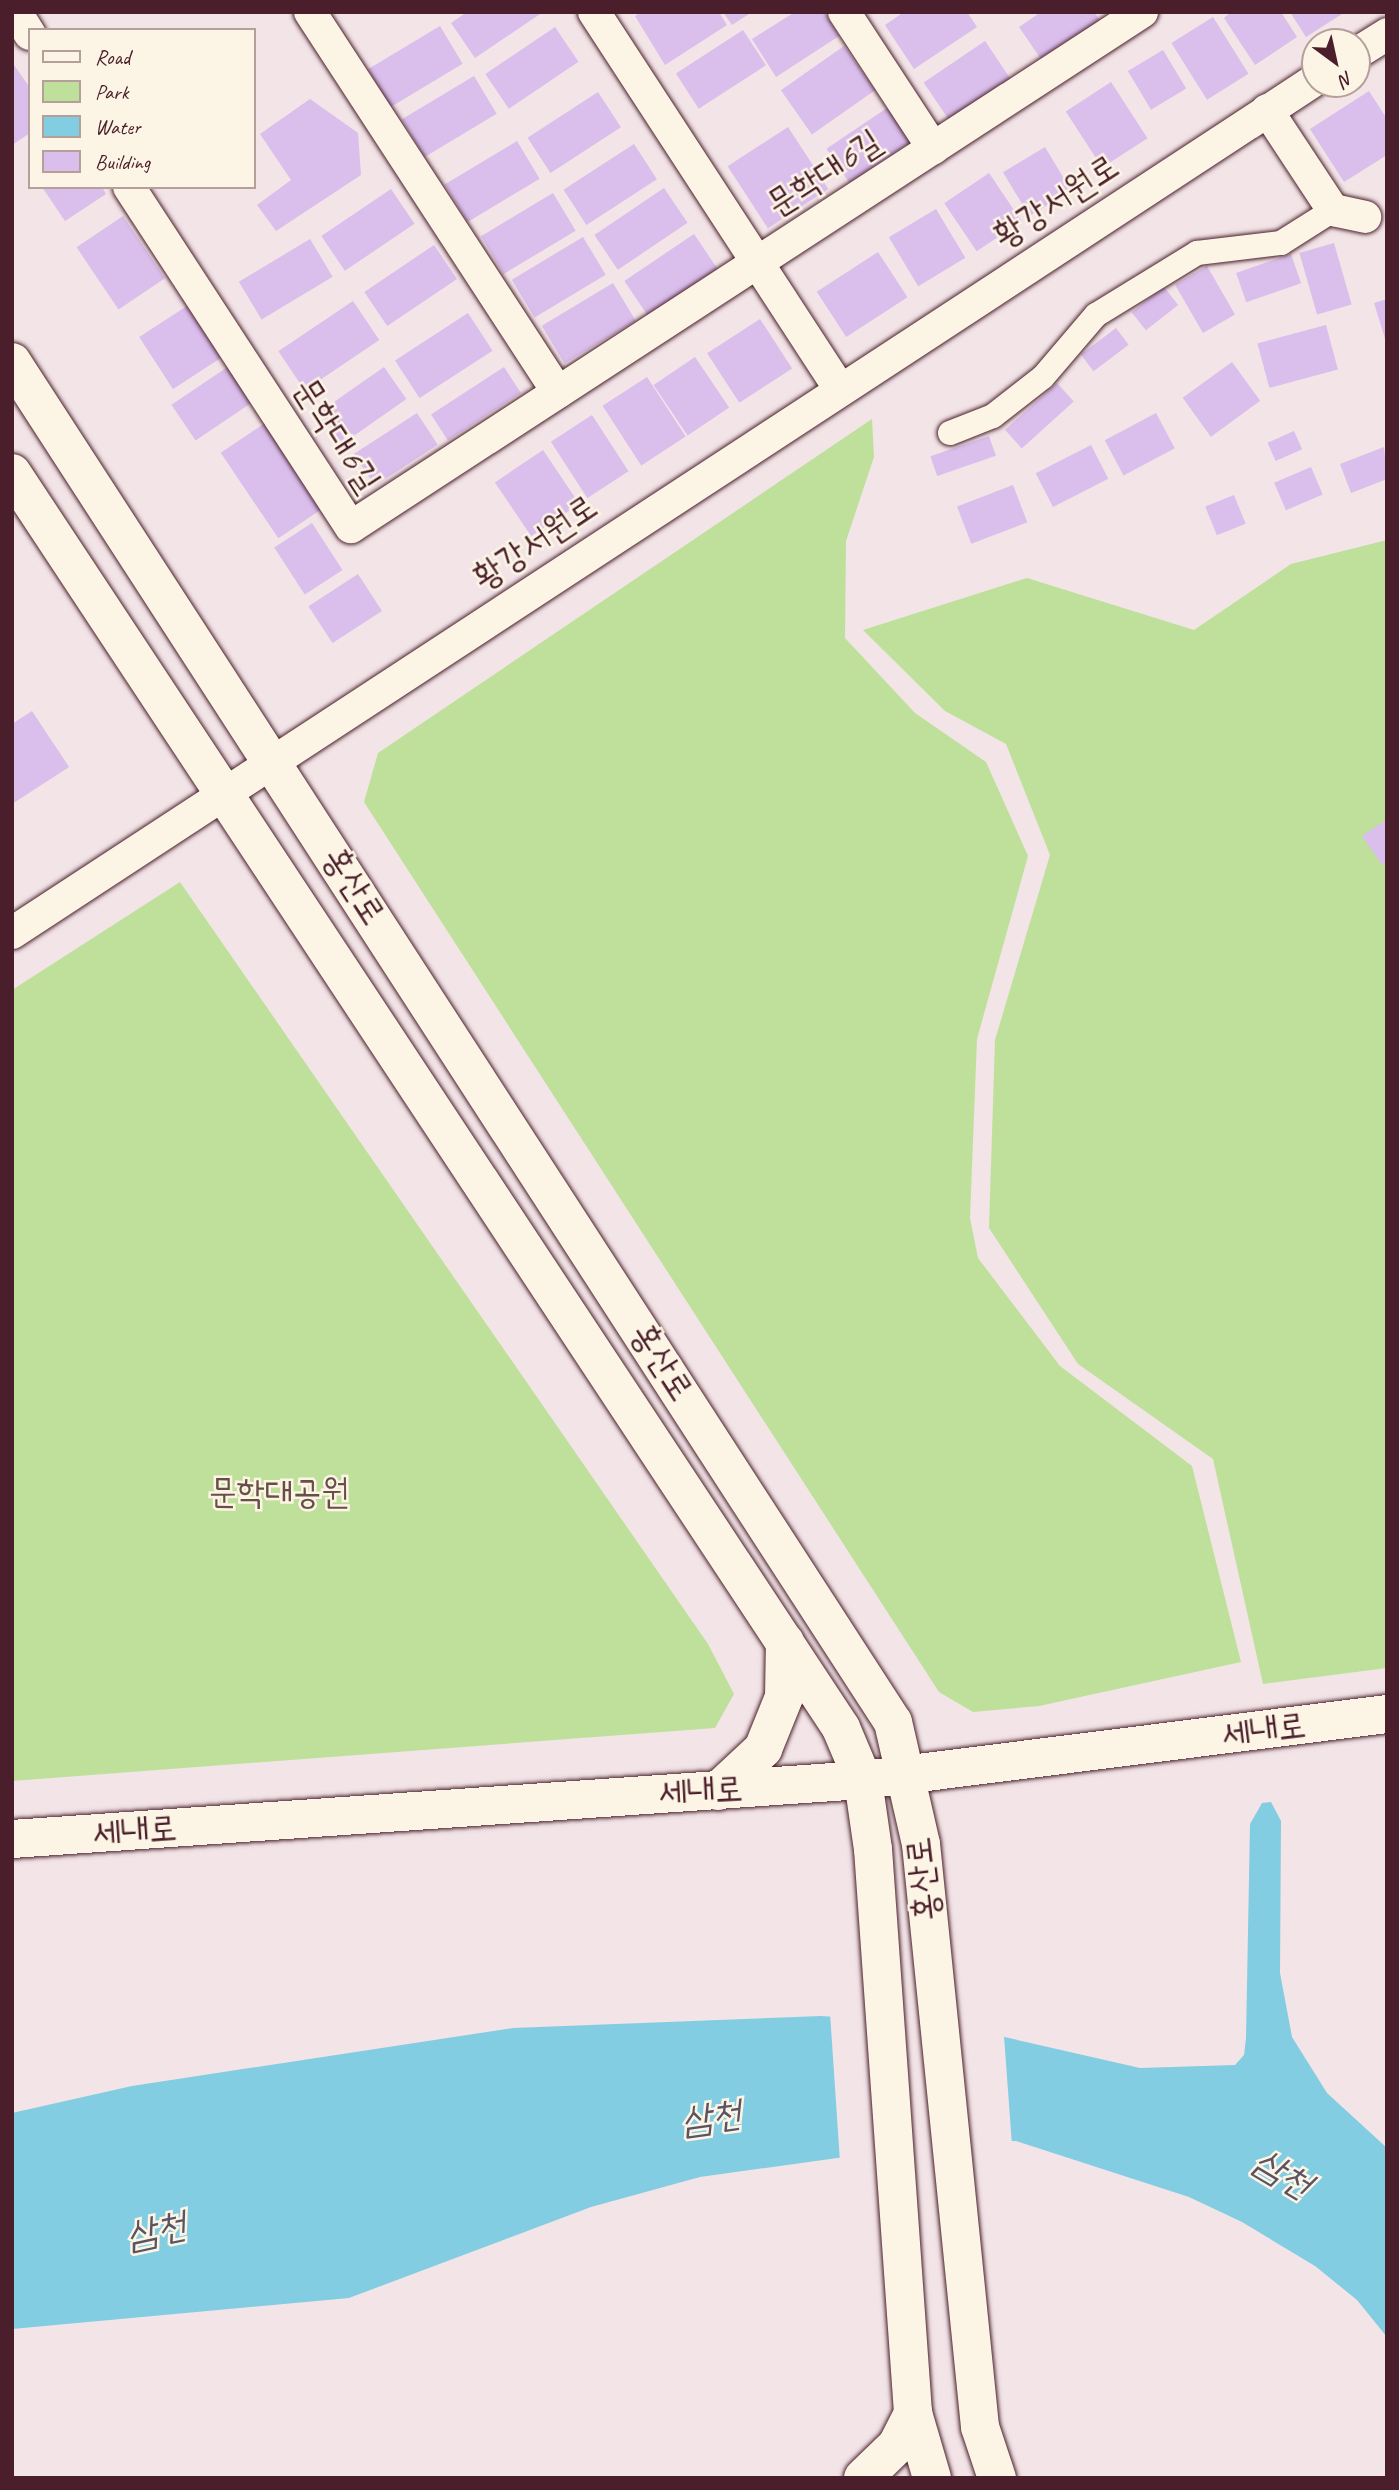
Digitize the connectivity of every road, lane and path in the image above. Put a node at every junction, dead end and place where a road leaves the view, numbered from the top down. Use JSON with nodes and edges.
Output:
{"nodes":[{"id":1,"x":310,"y":12,"type":"edge"},
{"id":2,"x":594,"y":12,"type":"edge"},
{"id":3,"x":844,"y":12,"type":"edge"},
{"id":4,"x":1124,"y":17,"type":"edge"},
{"id":5,"x":1387,"y":34,"type":"edge"},
{"id":6,"x":1371,"y":44,"type":"edge"},
{"id":7,"x":1301,"y":89,"type":"edge"},
{"id":8,"x":1267,"y":110,"type":"junction"},
{"id":9,"x":933,"y":148,"type":"junction"},
{"id":10,"x":131,"y":189,"type":"edge"},
{"id":11,"x":1334,"y":210,"type":"junction"},
{"id":12,"x":1380,"y":219,"type":"edge"},
{"id":13,"x":757,"y":263,"type":"junction"},
{"id":14,"x":12,"y":362,"type":"edge"},
{"id":15,"x":838,"y":387,"type":"junction"},
{"id":16,"x":558,"y":392,"type":"junction"},
{"id":17,"x":950,"y":433,"type":"dead end"},
{"id":18,"x":12,"y":473,"type":"edge"},
{"id":19,"x":274,"y":762,"type":"junction"},
{"id":20,"x":222,"y":797,"type":"junction"},
{"id":21,"x":12,"y":933,"type":"edge"},
{"id":22,"x":785,"y":1642,"type":"junction"},
{"id":23,"x":1387,"y":1714,"type":"edge"},
{"id":24,"x":908,"y":1773,"type":"junction"},
{"id":25,"x":863,"y":1780,"type":"junction"},
{"id":26,"x":718,"y":1791,"type":"junction"},
{"id":27,"x":12,"y":1839,"type":"edge"},
{"id":28,"x":913,"y":2413,"type":"junction"},
{"id":29,"x":863,"y":2478,"type":"edge"},
{"id":30,"x":932,"y":2478,"type":"edge"},
{"id":31,"x":997,"y":2478,"type":"edge"}],
"edges":[{"from":1,"to":16,"type":"street"},
{"from":2,"to":13,"type":"street","name":"문학대6길"},
{"from":3,"to":9,"type":"street","name":"문학대6길"},
{"from":4,"to":9,"type":"street","name":"문학대6길"},
{"from":5,"to":6,"type":"street"},
{"from":7,"to":8,"type":"street","name":"황강서원로"},
{"from":8,"to":11,"type":"street"},
{"from":8,"to":15,"type":"street","name":"황강서원로"},
{"from":9,"to":13,"type":"street","name":"문학대6길"},
{"from":10,"to":16,"type":"street","name":"문학대6길"},
{"from":11,"to":12,"type":"street"},
{"from":11,"to":17,"type":"street"},
{"from":13,"to":15,"type":"street"},
{"from":13,"to":16,"type":"street","name":"문학대6길"},
{"from":14,"to":19,"type":"street","name":"홍산로"},
{"from":15,"to":19,"type":"street","name":"황강서원로"},
{"from":18,"to":20,"type":"street","name":"홍산로"},
{"from":19,"to":20,"type":"street","name":"황강서원로"},
{"from":19,"to":24,"type":"street","name":"홍산로"},
{"from":20,"to":21,"type":"street","name":"황강서원로"},
{"from":20,"to":22,"type":"street","name":"홍산로"},
{"from":22,"to":25,"type":"street","name":"홍산로"},
{"from":22,"to":26,"type":"street"},
{"from":23,"to":24,"type":"street","name":"세내로"},
{"from":24,"to":25,"type":"street","name":"세내로"},
{"from":24,"to":31,"type":"street","name":"홍산로"},
{"from":25,"to":26,"type":"street","name":"세내로"},
{"from":25,"to":28,"type":"street","name":"홍산로"},
{"from":26,"to":27,"type":"street","name":"세내로"},
{"from":28,"to":29,"type":"street"},
{"from":28,"to":30,"type":"street","name":"홍산로"}]}
